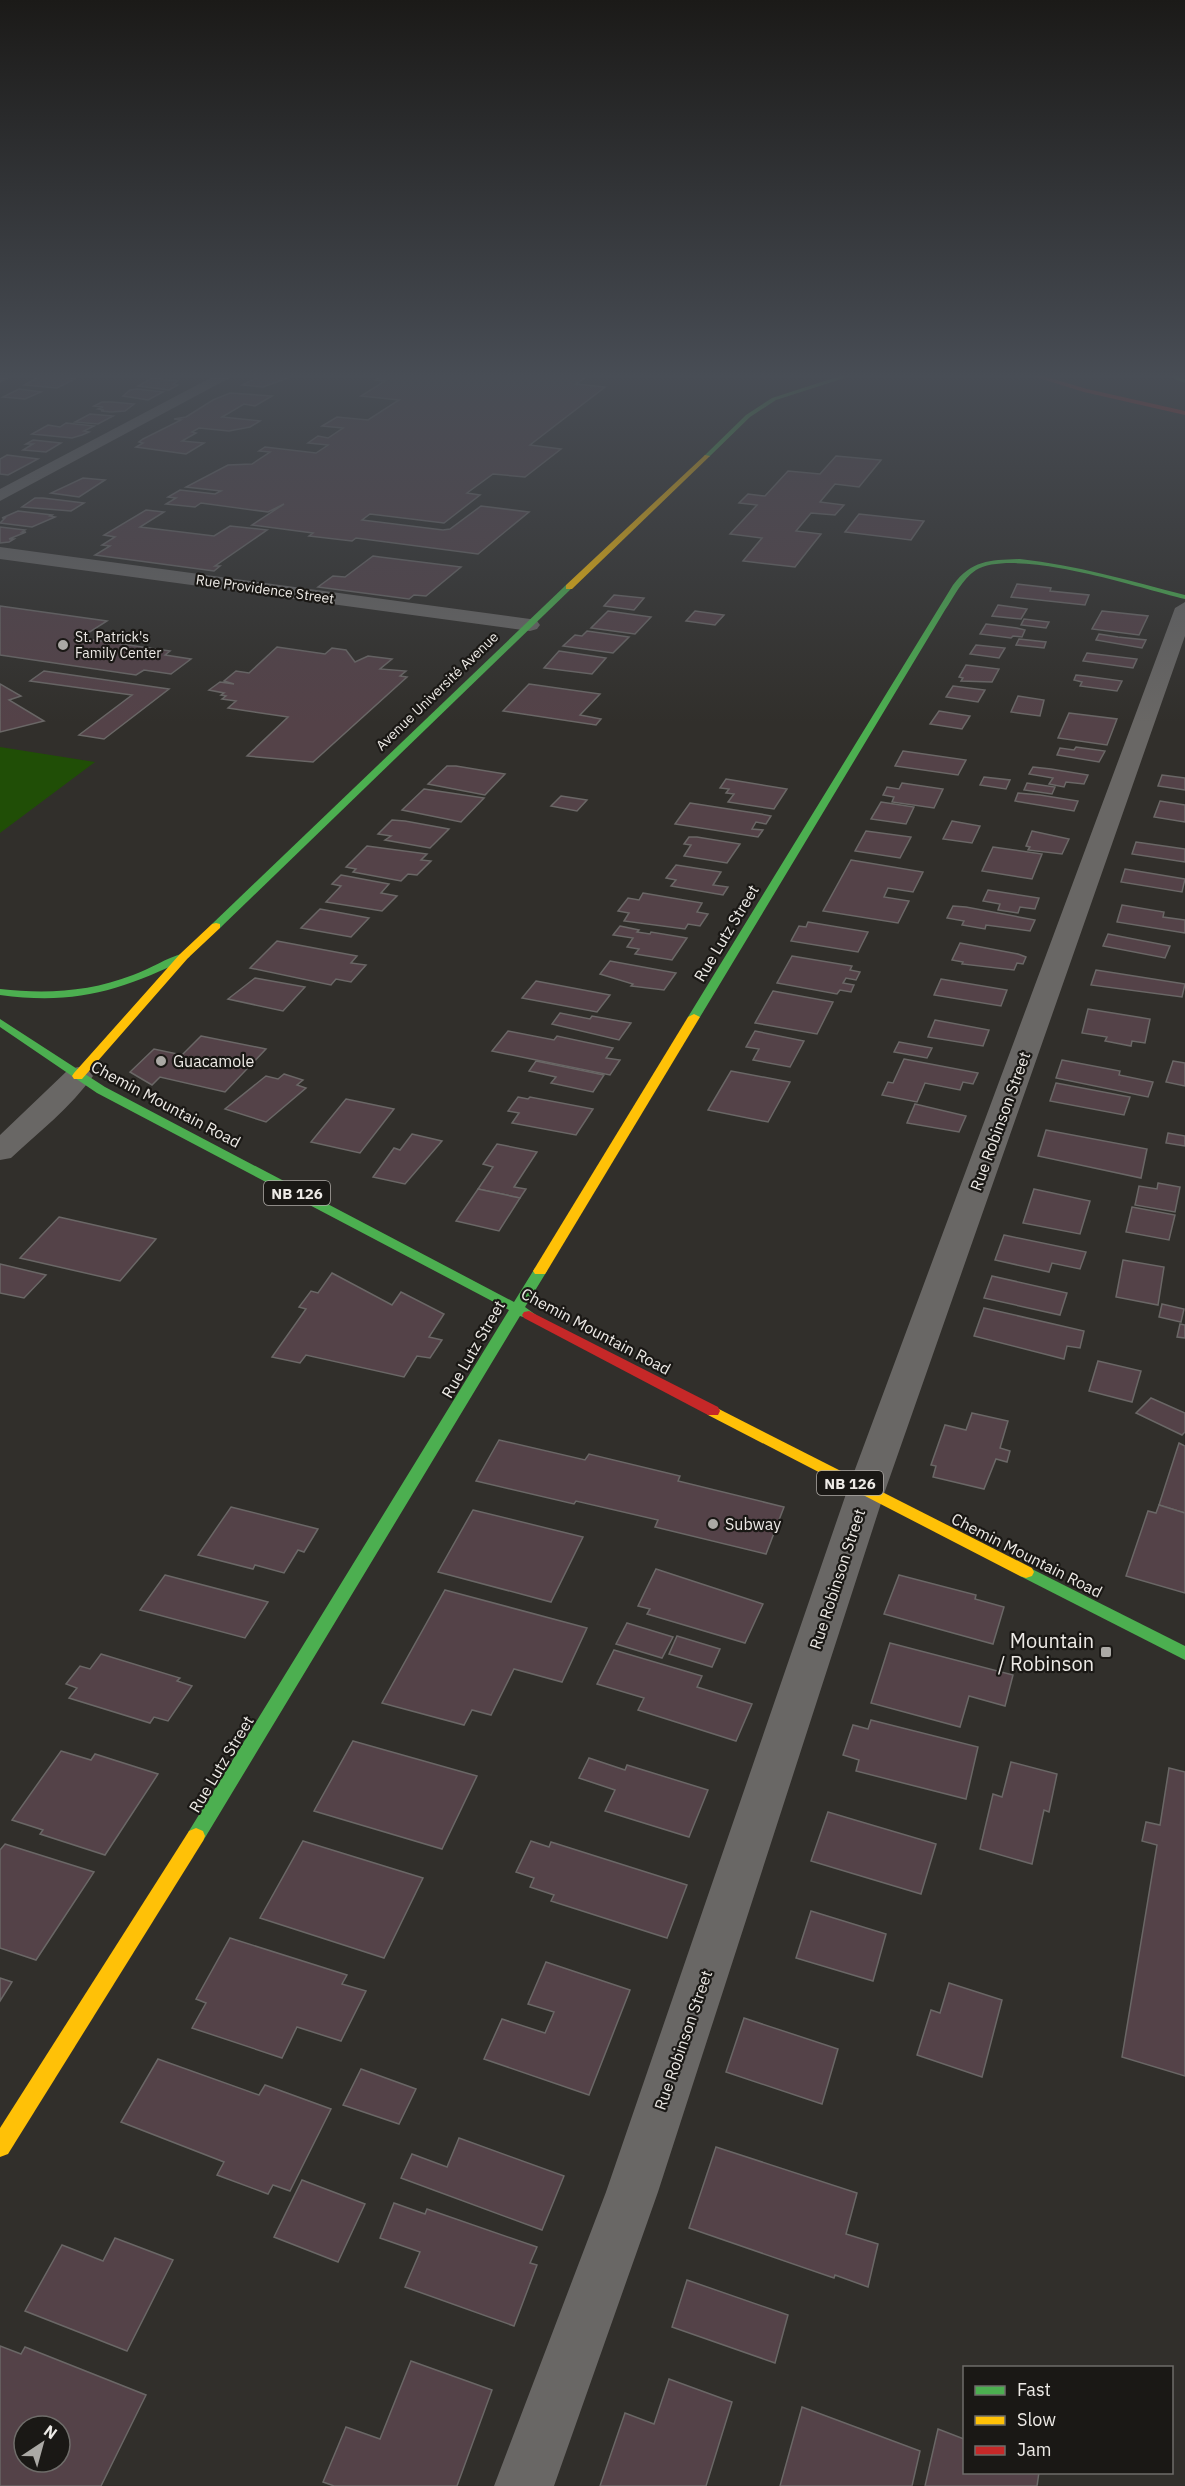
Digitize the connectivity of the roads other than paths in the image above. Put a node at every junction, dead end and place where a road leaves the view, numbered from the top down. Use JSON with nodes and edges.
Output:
{"nodes":[{"id":1,"x":670,"y":491,"type":"edge"},
{"id":2,"x":0,"y":553,"type":"edge"},
{"id":3,"x":1185,"y":597,"type":"edge"},
{"id":4,"x":1185,"y":608,"type":"edge"},
{"id":5,"x":530,"y":625,"type":"junction"},
{"id":6,"x":184,"y":956,"type":"junction"},
{"id":7,"x":0,"y":992,"type":"edge"},
{"id":8,"x":0,"y":1022,"type":"edge"},
{"id":9,"x":78,"y":1076,"type":"junction"},
{"id":10,"x":0,"y":1151,"type":"edge"},
{"id":11,"x":517,"y":1308,"type":"junction"},
{"id":12,"x":866,"y":1491,"type":"junction"},
{"id":13,"x":1185,"y":1654,"type":"edge"},
{"id":14,"x":0,"y":2147,"type":"edge"},
{"id":15,"x":524,"y":2486,"type":"edge"}],
"edges":[{"from":1,"to":5,"type":"main road","name":"Avenue Université Avenue"},
{"from":2,"to":5,"type":"street","name":"Rue Providence Street"},
{"from":3,"to":11,"type":"main road","name":"Rue Lutz Street"},
{"from":4,"to":12,"type":"street","name":"Rue Robinson Street"},
{"from":5,"to":6,"type":"main road","name":"Avenue Université Avenue"},
{"from":6,"to":7,"type":"main road"},
{"from":6,"to":9,"type":"main road","name":"Avenue Université Avenue"},
{"from":8,"to":9,"type":"main road","name":"Chemin Mountain Road","number":"NB 126"},
{"from":9,"to":10,"type":"street"},
{"from":9,"to":11,"type":"main road","name":"Chemin Mountain Road","number":"NB 126"},
{"from":11,"to":12,"type":"main road","name":"Chemin Mountain Road","number":"NB 126"},
{"from":11,"to":14,"type":"main road","name":"Rue Lutz Street"},
{"from":12,"to":13,"type":"main road","name":"Chemin Mountain Road","number":"NB 126"},
{"from":12,"to":15,"type":"street","name":"Rue Robinson Street"}]}
